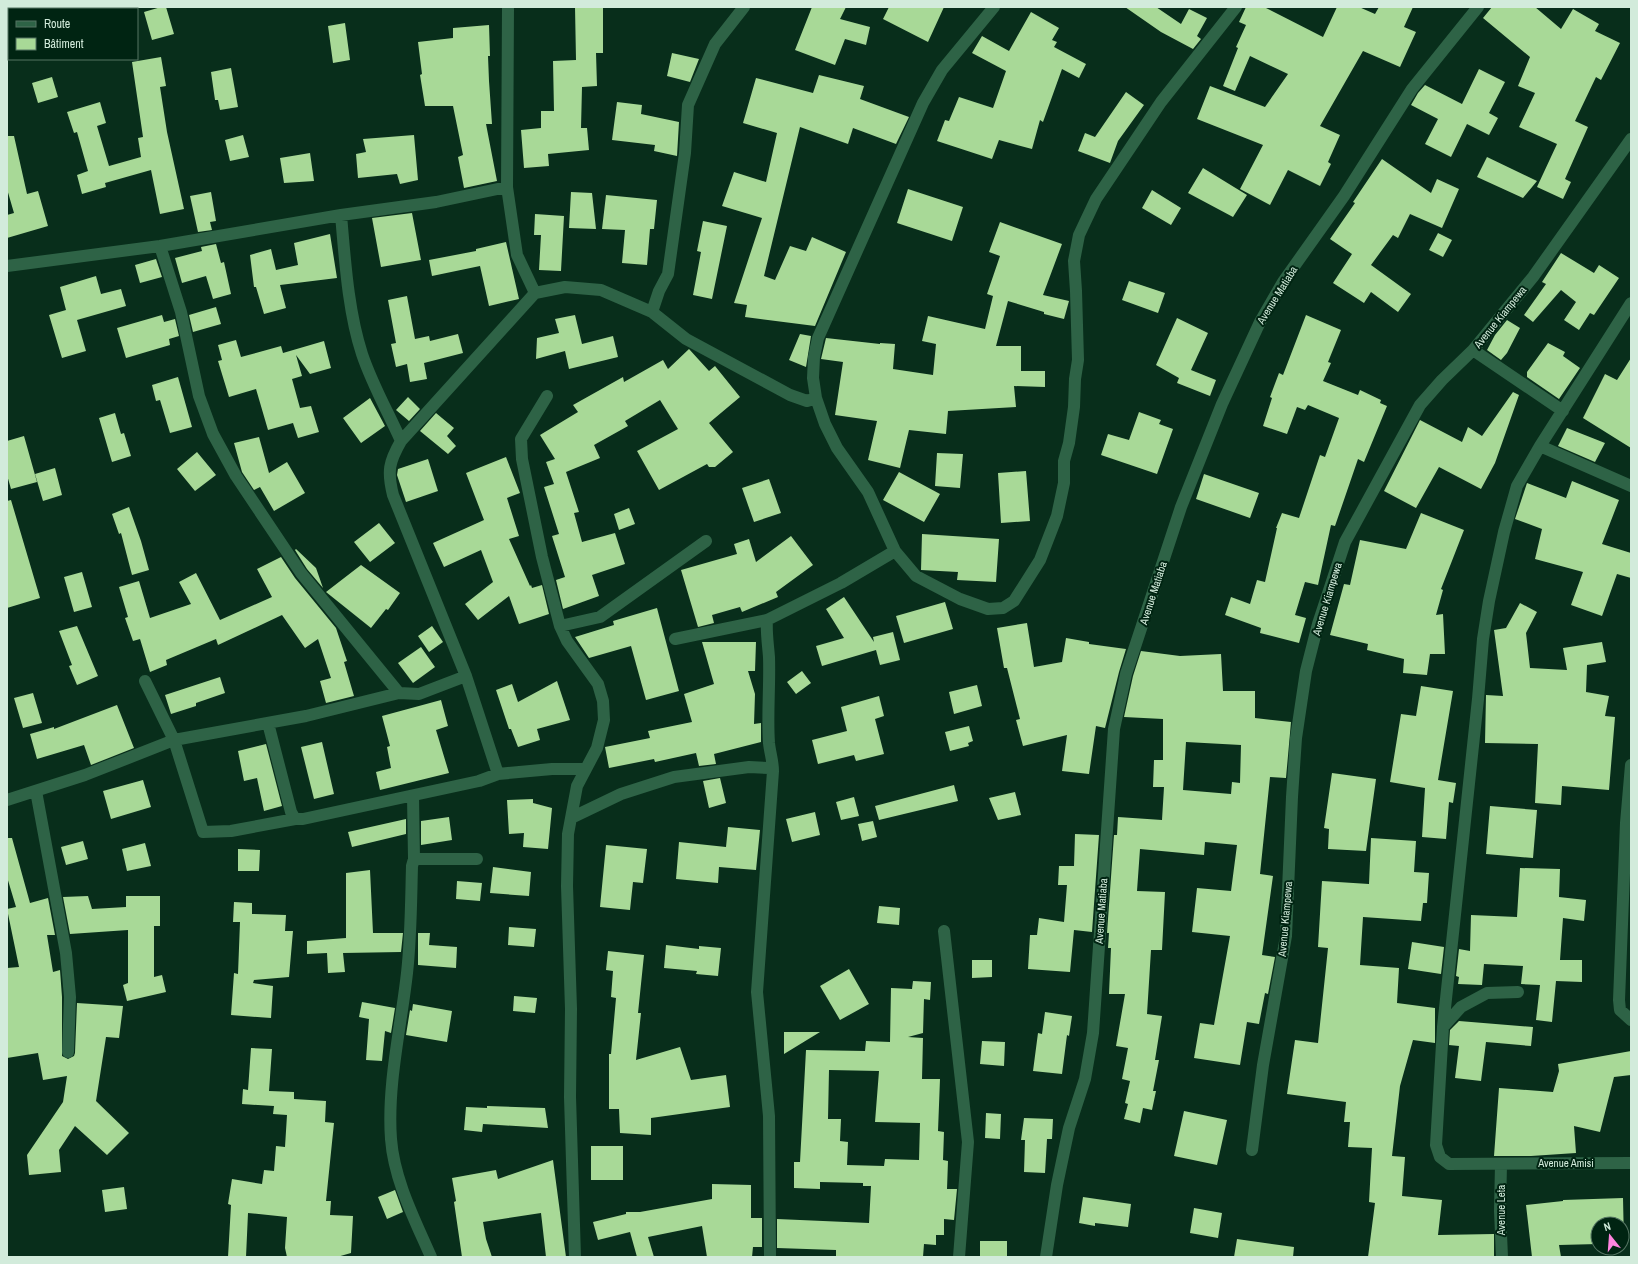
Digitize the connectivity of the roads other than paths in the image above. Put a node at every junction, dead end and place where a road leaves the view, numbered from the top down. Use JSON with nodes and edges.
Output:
{"nodes":[{"id":1,"x":508,"y":7,"type":"edge"},
{"id":2,"x":744,"y":7,"type":"edge"},
{"id":3,"x":994,"y":7,"type":"edge"},
{"id":4,"x":1236,"y":7,"type":"edge"},
{"id":5,"x":1478,"y":7,"type":"edge"},
{"id":6,"x":1631,"y":139,"type":"edge"},
{"id":7,"x":507,"y":187,"type":"junction"},
{"id":8,"x":341,"y":215,"type":"junction"},
{"id":9,"x":160,"y":246,"type":"junction"},
{"id":10,"x":7,"y":266,"type":"edge"},
{"id":11,"x":535,"y":293,"type":"junction"},
{"id":12,"x":1631,"y":304,"type":"edge"},
{"id":13,"x":652,"y":312,"type":"junction"},
{"id":14,"x":1474,"y":350,"type":"junction"},
{"id":15,"x":547,"y":396,"type":"dead end"},
{"id":16,"x":816,"y":398,"type":"junction"},
{"id":17,"x":1564,"y":411,"type":"junction"},
{"id":18,"x":401,"y":441,"type":"junction"},
{"id":19,"x":1540,"y":446,"type":"junction"},
{"id":20,"x":1631,"y":486,"type":"edge"},
{"id":21,"x":706,"y":541,"type":"dead end"},
{"id":22,"x":895,"y":551,"type":"junction"},
{"id":23,"x":767,"y":620,"type":"junction"},
{"id":24,"x":560,"y":626,"type":"junction"},
{"id":25,"x":675,"y":639,"type":"dead end"},
{"id":26,"x":466,"y":676,"type":"junction"},
{"id":27,"x":146,"y":681,"type":"dead end"},
{"id":28,"x":399,"y":693,"type":"junction"},
{"id":29,"x":268,"y":723,"type":"junction"},
{"id":30,"x":174,"y":740,"type":"junction"},
{"id":31,"x":1631,"y":765,"type":"edge"},
{"id":32,"x":585,"y":769,"type":"junction"},
{"id":33,"x":773,"y":771,"type":"junction"},
{"id":34,"x":498,"y":774,"type":"junction"},
{"id":35,"x":36,"y":791,"type":"junction"},
{"id":36,"x":413,"y":796,"type":"junction"},
{"id":37,"x":7,"y":800,"type":"edge"},
{"id":38,"x":570,"y":818,"type":"junction"},
{"id":39,"x":295,"y":819,"type":"junction"},
{"id":40,"x":414,"y":859,"type":"junction"},
{"id":41,"x":477,"y":859,"type":"dead end"},
{"id":42,"x":944,"y":931,"type":"dead end"},
{"id":43,"x":1518,"y":992,"type":"dead end"},
{"id":44,"x":1631,"y":1020,"type":"edge"},
{"id":45,"x":1443,"y":1027,"type":"junction"},
{"id":46,"x":68,"y":1052,"type":"dead end"},
{"id":47,"x":1252,"y":1150,"type":"dead end"},
{"id":48,"x":1631,"y":1163,"type":"edge"},
{"id":49,"x":1501,"y":1164,"type":"junction"},
{"id":50,"x":431,"y":1257,"type":"edge"},
{"id":51,"x":575,"y":1257,"type":"edge"},
{"id":52,"x":770,"y":1257,"type":"edge"},
{"id":53,"x":959,"y":1257,"type":"edge"},
{"id":54,"x":1046,"y":1257,"type":"edge"},
{"id":55,"x":1502,"y":1257,"type":"edge"}],
"edges":[{"from":1,"to":7,"type":"street"},
{"from":2,"to":13,"type":"street"},
{"from":3,"to":16,"type":"street"},
{"from":4,"to":22,"type":"street"},
{"from":5,"to":54,"type":"street","name":"Avenue Matiaba"},
{"from":6,"to":14,"type":"street","name":"Avenue Kiampewa"},
{"from":7,"to":8,"type":"street"},
{"from":7,"to":11,"type":"street"},
{"from":8,"to":9,"type":"street"},
{"from":8,"to":18,"type":"street"},
{"from":9,"to":10,"type":"street"},
{"from":9,"to":28,"type":"street"},
{"from":11,"to":13,"type":"street"},
{"from":11,"to":18,"type":"street"},
{"from":12,"to":17,"type":"street","name":"Avenue Amisi"},
{"from":13,"to":16,"type":"street"},
{"from":14,"to":17,"type":"street"},
{"from":14,"to":47,"type":"street","name":"Avenue Kiampewa"},
{"from":15,"to":24,"type":"street"},
{"from":16,"to":22,"type":"street"},
{"from":17,"to":19,"type":"street","name":"Avenue Amisi"},
{"from":18,"to":26,"type":"street"},
{"from":19,"to":20,"type":"street"},
{"from":19,"to":45,"type":"street","name":"Avenue Amisi"},
{"from":21,"to":24,"type":"street"},
{"from":22,"to":23,"type":"street"},
{"from":23,"to":25,"type":"street"},
{"from":23,"to":33,"type":"street"},
{"from":24,"to":32,"type":"street"},
{"from":26,"to":28,"type":"street"},
{"from":26,"to":34,"type":"street"},
{"from":27,"to":30,"type":"street"},
{"from":28,"to":29,"type":"street"},
{"from":29,"to":30,"type":"street"},
{"from":29,"to":39,"type":"street"},
{"from":30,"to":35,"type":"street"},
{"from":30,"to":39,"type":"street"},
{"from":31,"to":44,"type":"street"},
{"from":32,"to":34,"type":"street"},
{"from":32,"to":38,"type":"street"},
{"from":33,"to":38,"type":"street"},
{"from":33,"to":52,"type":"street"},
{"from":34,"to":36,"type":"street"},
{"from":35,"to":37,"type":"street"},
{"from":35,"to":46,"type":"street"},
{"from":36,"to":39,"type":"street"},
{"from":36,"to":40,"type":"street"},
{"from":38,"to":51,"type":"street"},
{"from":40,"to":41,"type":"street"},
{"from":40,"to":50,"type":"street"},
{"from":42,"to":53,"type":"street"},
{"from":43,"to":45,"type":"street"},
{"from":45,"to":49,"type":"street","name":"Avenue Amisi"},
{"from":48,"to":49,"type":"street","name":"Avenue Amisi"},
{"from":49,"to":55,"type":"street","name":"Avenue Leta"}]}
